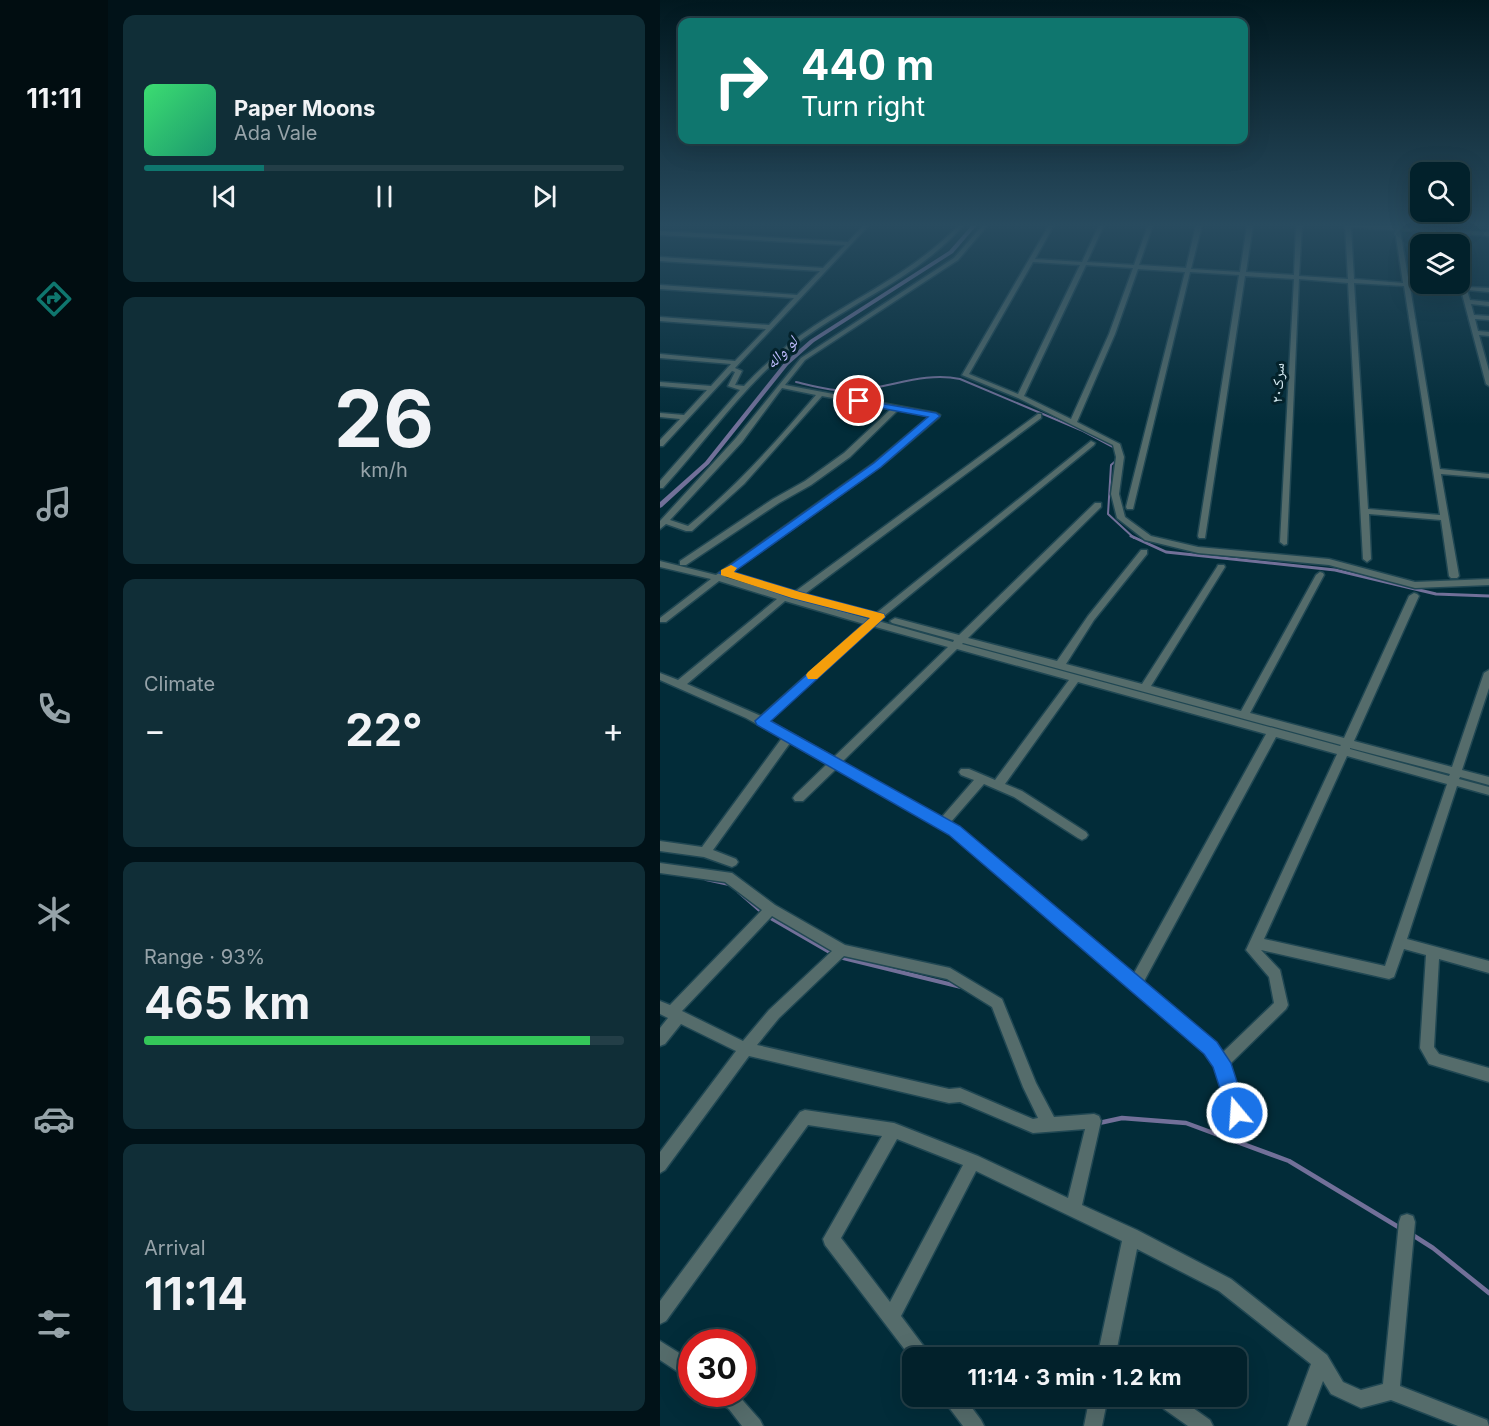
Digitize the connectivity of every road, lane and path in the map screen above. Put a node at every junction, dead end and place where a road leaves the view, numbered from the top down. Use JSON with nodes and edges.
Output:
{"nodes":[{"id":1,"x":724,"y":292,"type":"edge"},
{"id":2,"x":805,"y":292,"type":"edge"},
{"id":3,"x":877,"y":292,"type":"edge"},
{"id":4,"x":907,"y":292,"type":"edge"},
{"id":5,"x":1014,"y":292,"type":"edge"},
{"id":6,"x":1070,"y":292,"type":"edge"},
{"id":7,"x":1127,"y":292,"type":"edge"},
{"id":8,"x":1184,"y":292,"type":"edge"},
{"id":9,"x":1239,"y":292,"type":"edge"},
{"id":10,"x":1296,"y":292,"type":"edge"},
{"id":11,"x":1352,"y":292,"type":"edge"},
{"id":12,"x":1407,"y":292,"type":"edge"},
{"id":13,"x":1465,"y":294,"type":"edge"},
{"id":14,"x":800,"y":297,"type":"junction"},
{"id":15,"x":1467,"y":302,"type":"junction"},
{"id":16,"x":1489,"y":304,"type":"edge"},
{"id":17,"x":1471,"y":317,"type":"junction"},
{"id":18,"x":1489,"y":318,"type":"edge"},
{"id":19,"x":660,"y":319,"type":"edge"},
{"id":20,"x":771,"y":327,"type":"junction"},
{"id":21,"x":1475,"y":333,"type":"junction"},
{"id":22,"x":1489,"y":334,"type":"edge"},
{"id":23,"x":1480,"y":350,"type":"junction"},
{"id":24,"x":1489,"y":351,"type":"edge"},
{"id":25,"x":660,"y":356,"type":"edge"},
{"id":26,"x":734,"y":366,"type":"junction"},
{"id":27,"x":1487,"y":368,"type":"edge"},
{"id":28,"x":660,"y":384,"type":"edge"},
{"id":29,"x":1489,"y":384,"type":"edge"},
{"id":30,"x":780,"y":386,"type":"junction"},
{"id":31,"x":713,"y":388,"type":"junction"},
{"id":32,"x":747,"y":389,"type":"junction"},
{"id":33,"x":820,"y":394,"type":"junction"},
{"id":34,"x":1020,"y":397,"type":"junction"},
{"id":35,"x":896,"y":408,"type":"junction"},
{"id":36,"x":660,"y":415,"type":"edge"},
{"id":37,"x":1038,"y":416,"type":"dead end"},
{"id":38,"x":686,"y":417,"type":"junction"},
{"id":39,"x":1073,"y":423,"type":"junction"},
{"id":40,"x":1091,"y":443,"type":"dead end"},
{"id":41,"x":660,"y":444,"type":"edge"},
{"id":42,"x":1437,"y":471,"type":"junction"},
{"id":43,"x":1489,"y":476,"type":"edge"},
{"id":44,"x":660,"y":486,"type":"edge"},
{"id":45,"x":1098,"y":505,"type":"dead end"},
{"id":46,"x":1130,"y":507,"type":"dead end"},
{"id":47,"x":1364,"y":510,"type":"junction"},
{"id":48,"x":1445,"y":518,"type":"junction"},
{"id":49,"x":663,"y":524,"type":"edge"},
{"id":50,"x":1203,"y":536,"type":"dead end"},
{"id":51,"x":1284,"y":542,"type":"dead end"},
{"id":52,"x":1144,"y":552,"type":"dead end"},
{"id":53,"x":660,"y":558,"type":"edge"},
{"id":54,"x":1366,"y":559,"type":"dead end"},
{"id":55,"x":683,"y":563,"type":"junction"},
{"id":56,"x":660,"y":564,"type":"edge"},
{"id":57,"x":1221,"y":567,"type":"dead end"},
{"id":58,"x":721,"y":575,"type":"junction"},
{"id":59,"x":1320,"y":575,"type":"dead end"},
{"id":60,"x":1454,"y":576,"type":"dead end"},
{"id":61,"x":1489,"y":582,"type":"edge"},
{"id":62,"x":1414,"y":596,"type":"dead end"},
{"id":63,"x":790,"y":597,"type":"junction"},
{"id":64,"x":875,"y":619,"type":"junction"},
{"id":65,"x":663,"y":621,"type":"dead end"},
{"id":66,"x":959,"y":642,"type":"junction"},
{"id":67,"x":1060,"y":665,"type":"junction"},
{"id":68,"x":1489,"y":673,"type":"edge"},
{"id":69,"x":660,"y":676,"type":"edge"},
{"id":70,"x":1076,"y":678,"type":"junction"},
{"id":71,"x":680,"y":684,"type":"junction"},
{"id":72,"x":1145,"y":688,"type":"junction"},
{"id":73,"x":1244,"y":715,"type":"junction"},
{"id":74,"x":762,"y":721,"type":"junction"},
{"id":75,"x":1273,"y":732,"type":"junction"},
{"id":76,"x":788,"y":737,"type":"junction"},
{"id":77,"x":1345,"y":747,"type":"junction"},
{"id":78,"x":835,"y":764,"type":"junction"},
{"id":79,"x":965,"y":772,"type":"dead end"},
{"id":80,"x":1453,"y":776,"type":"junction"},
{"id":81,"x":982,"y":779,"type":"junction"},
{"id":82,"x":1489,"y":781,"type":"edge"},
{"id":83,"x":998,"y":785,"type":"junction"},
{"id":84,"x":1489,"y":791,"type":"edge"},
{"id":85,"x":799,"y":798,"type":"dead end"},
{"id":86,"x":943,"y":824,"type":"junction"},
{"id":87,"x":1082,"y":835,"type":"dead end"},
{"id":88,"x":660,"y":846,"type":"edge"},
{"id":89,"x":705,"y":852,"type":"junction"},
{"id":90,"x":732,"y":862,"type":"dead end"},
{"id":91,"x":660,"y":868,"type":"edge"},
{"id":92,"x":771,"y":909,"type":"junction"},
{"id":93,"x":1399,"y":942,"type":"junction"},
{"id":94,"x":1256,"y":943,"type":"junction"},
{"id":95,"x":842,"y":950,"type":"junction"},
{"id":96,"x":1433,"y":951,"type":"junction"},
{"id":97,"x":1489,"y":968,"type":"edge"},
{"id":98,"x":1135,"y":985,"type":"junction"},
{"id":99,"x":670,"y":1012,"type":"edge"},
{"id":100,"x":660,"y":1040,"type":"edge"},
{"id":101,"x":746,"y":1049,"type":"junction"},
{"id":102,"x":1221,"y":1063,"type":"junction"},
{"id":103,"x":1489,"y":1076,"type":"edge"},
{"id":104,"x":1237,"y":1113,"type":"dead end"},
{"id":105,"x":1050,"y":1125,"type":"junction"},
{"id":106,"x":894,"y":1130,"type":"junction"},
{"id":107,"x":973,"y":1161,"type":"junction"},
{"id":108,"x":660,"y":1165,"type":"edge"},
{"id":109,"x":1073,"y":1209,"type":"junction"},
{"id":110,"x":1407,"y":1222,"type":"dead end"},
{"id":111,"x":1131,"y":1236,"type":"junction"},
{"id":112,"x":660,"y":1315,"type":"edge"},
{"id":113,"x":891,"y":1318,"type":"junction"},
{"id":114,"x":913,"y":1347,"type":"edge"},
{"id":115,"x":1108,"y":1347,"type":"edge"},
{"id":116,"x":660,"y":1350,"type":"edge"},
{"id":117,"x":678,"y":1362,"type":"edge"},
{"id":118,"x":1322,"y":1362,"type":"junction"},
{"id":119,"x":1391,"y":1391,"type":"junction"},
{"id":120,"x":738,"y":1407,"type":"edge"},
{"id":121,"x":960,"y":1407,"type":"edge"},
{"id":122,"x":1097,"y":1407,"type":"edge"},
{"id":123,"x":1176,"y":1407,"type":"edge"},
{"id":124,"x":754,"y":1426,"type":"edge"},
{"id":125,"x":975,"y":1426,"type":"edge"},
{"id":126,"x":1093,"y":1426,"type":"edge"},
{"id":127,"x":1204,"y":1426,"type":"edge"},
{"id":128,"x":1297,"y":1426,"type":"edge"},
{"id":129,"x":1481,"y":1426,"type":"edge"}],
"edges":[{"from":1,"to":14,"type":"street"},
{"from":2,"to":14,"type":"street"},
{"from":3,"to":32,"type":"street"},
{"from":4,"to":30,"type":"street"},
{"from":5,"to":34,"type":"street"},
{"from":6,"to":34,"type":"street"},
{"from":7,"to":39,"type":"street"},
{"from":8,"to":46,"type":"street"},
{"from":9,"to":50,"type":"street"},
{"from":10,"to":51,"type":"street","name":"سرک۲۰"},
{"from":11,"to":47,"type":"street"},
{"from":12,"to":42,"type":"street"},
{"from":13,"to":15,"type":"street"},
{"from":14,"to":20,"type":"street"},
{"from":15,"to":16,"type":"street"},
{"from":15,"to":17,"type":"street"},
{"from":17,"to":18,"type":"street"},
{"from":17,"to":21,"type":"street"},
{"from":19,"to":20,"type":"street"},
{"from":20,"to":26,"type":"street"},
{"from":21,"to":22,"type":"street"},
{"from":21,"to":23,"type":"street"},
{"from":23,"to":24,"type":"street"},
{"from":23,"to":27,"type":"street"},
{"from":25,"to":26,"type":"street"},
{"from":26,"to":31,"type":"street"},
{"from":26,"to":32,"type":"street"},
{"from":27,"to":29,"type":"street"},
{"from":28,"to":31,"type":"street"},
{"from":30,"to":33,"type":"street"},
{"from":30,"to":49,"type":"street"},
{"from":31,"to":38,"type":"street"},
{"from":32,"to":44,"type":"street"},
{"from":33,"to":35,"type":"street"},
{"from":33,"to":49,"type":"street"},
{"from":34,"to":39,"type":"street"},
{"from":35,"to":55,"type":"street"},
{"from":35,"to":58,"type":"street"},
{"from":36,"to":38,"type":"street"},
{"from":37,"to":63,"type":"street"},
{"from":38,"to":41,"type":"street"},
{"from":39,"to":61,"type":"street"},
{"from":40,"to":64,"type":"street"},
{"from":42,"to":43,"type":"street"},
{"from":42,"to":48,"type":"street"},
{"from":45,"to":66,"type":"street"},
{"from":47,"to":48,"type":"street"},
{"from":47,"to":54,"type":"street"},
{"from":48,"to":60,"type":"street"},
{"from":52,"to":67,"type":"street"},
{"from":53,"to":55,"type":"street"},
{"from":55,"to":58,"type":"street"},
{"from":56,"to":58,"type":"street"},
{"from":57,"to":72,"type":"street"},
{"from":58,"to":63,"type":"street"},
{"from":58,"to":65,"type":"street"},
{"from":59,"to":73,"type":"street"},
{"from":62,"to":77,"type":"street"},
{"from":63,"to":64,"type":"street"},
{"from":63,"to":71,"type":"street"},
{"from":64,"to":66,"type":"street"},
{"from":64,"to":74,"type":"street"},
{"from":66,"to":67,"type":"street"},
{"from":66,"to":70,"type":"street"},
{"from":66,"to":78,"type":"street"},
{"from":67,"to":72,"type":"street"},
{"from":68,"to":80,"type":"street"},
{"from":69,"to":71,"type":"street"},
{"from":70,"to":75,"type":"street"},
{"from":70,"to":83,"type":"street"},
{"from":71,"to":74,"type":"street"},
{"from":72,"to":73,"type":"street"},
{"from":73,"to":77,"type":"street"},
{"from":74,"to":76,"type":"street"},
{"from":75,"to":77,"type":"street"},
{"from":75,"to":98,"type":"street"},
{"from":76,"to":78,"type":"street"},
{"from":76,"to":89,"type":"street"},
{"from":77,"to":80,"type":"street"},
{"from":77,"to":94,"type":"street"},
{"from":78,"to":85,"type":"street"},
{"from":78,"to":86,"type":"street"},
{"from":79,"to":81,"type":"street"},
{"from":80,"to":82,"type":"street"},
{"from":80,"to":84,"type":"street"},
{"from":80,"to":93,"type":"street"},
{"from":81,"to":83,"type":"street"},
{"from":81,"to":86,"type":"street"},
{"from":83,"to":87,"type":"street"},
{"from":86,"to":98,"type":"street"},
{"from":88,"to":89,"type":"street"},
{"from":89,"to":90,"type":"street"},
{"from":91,"to":92,"type":"street"},
{"from":92,"to":95,"type":"street"},
{"from":92,"to":99,"type":"street"},
{"from":93,"to":94,"type":"street"},
{"from":93,"to":96,"type":"street"},
{"from":94,"to":102,"type":"street"},
{"from":95,"to":101,"type":"street"},
{"from":95,"to":105,"type":"street"},
{"from":96,"to":97,"type":"street"},
{"from":96,"to":103,"type":"street"},
{"from":98,"to":102,"type":"street"},
{"from":99,"to":100,"type":"street"},
{"from":99,"to":101,"type":"street"},
{"from":101,"to":105,"type":"street"},
{"from":101,"to":108,"type":"street"},
{"from":102,"to":104,"type":"street"},
{"from":105,"to":109,"type":"street"},
{"from":106,"to":107,"type":"street"},
{"from":106,"to":112,"type":"street"},
{"from":106,"to":113,"type":"street"},
{"from":107,"to":109,"type":"street"},
{"from":107,"to":113,"type":"street"},
{"from":109,"to":111,"type":"street"},
{"from":110,"to":119,"type":"street"},
{"from":111,"to":115,"type":"street"},
{"from":111,"to":118,"type":"street"},
{"from":113,"to":114,"type":"street"},
{"from":116,"to":117,"type":"street"},
{"from":118,"to":119,"type":"street"},
{"from":118,"to":128,"type":"street"},
{"from":119,"to":129,"type":"street"},
{"from":120,"to":124,"type":"street"},
{"from":121,"to":125,"type":"street"},
{"from":122,"to":126,"type":"street"},
{"from":123,"to":127,"type":"street"}]}
